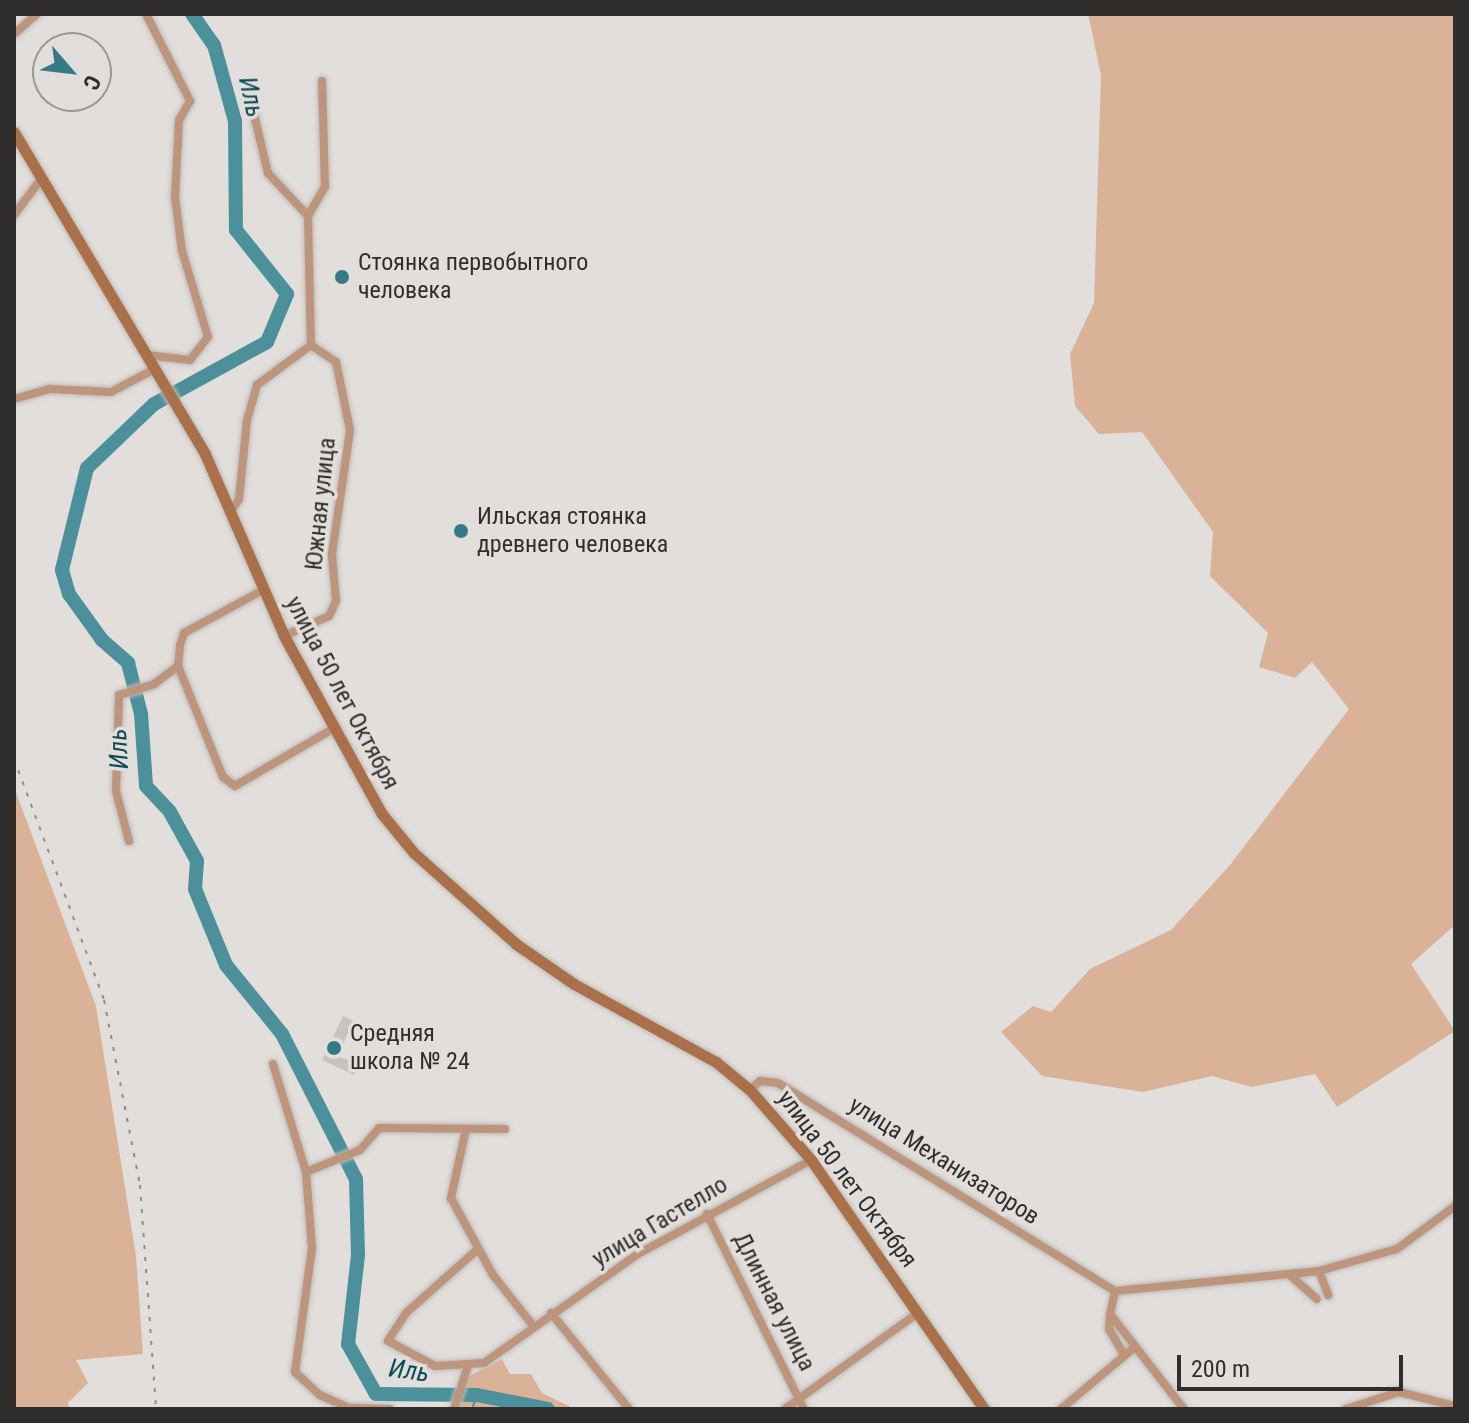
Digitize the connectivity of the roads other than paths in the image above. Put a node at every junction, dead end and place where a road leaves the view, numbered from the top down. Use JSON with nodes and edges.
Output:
{"nodes":[{"id":1,"x":37,"y":14,"type":"edge"},
{"id":2,"x":146,"y":14,"type":"edge"},
{"id":3,"x":14,"y":34,"type":"edge"},
{"id":4,"x":322,"y":81,"type":"dead end"},
{"id":5,"x":252,"y":106,"type":"dead end"},
{"id":6,"x":14,"y":132,"type":"edge"},
{"id":7,"x":41,"y":179,"type":"junction"},
{"id":8,"x":14,"y":215,"type":"edge"},
{"id":9,"x":308,"y":216,"type":"junction"},
{"id":10,"x":311,"y":345,"type":"junction"},
{"id":11,"x":141,"y":354,"type":"junction"},
{"id":12,"x":154,"y":374,"type":"junction"},
{"id":13,"x":14,"y":399,"type":"edge"},
{"id":14,"x":231,"y":511,"type":"junction"},
{"id":15,"x":263,"y":590,"type":"junction"},
{"id":16,"x":284,"y":636,"type":"junction"},
{"id":17,"x":178,"y":666,"type":"junction"},
{"id":18,"x":331,"y":730,"type":"junction"},
{"id":19,"x":129,"y":841,"type":"dead end"},
{"id":20,"x":273,"y":1064,"type":"dead end"},
{"id":21,"x":750,"y":1090,"type":"junction"},
{"id":22,"x":466,"y":1129,"type":"junction"},
{"id":23,"x":505,"y":1129,"type":"dead end"},
{"id":24,"x":811,"y":1160,"type":"junction"},
{"id":25,"x":306,"y":1172,"type":"junction"},
{"id":26,"x":1455,"y":1206,"type":"edge"},
{"id":27,"x":707,"y":1214,"type":"junction"},
{"id":28,"x":478,"y":1249,"type":"junction"},
{"id":29,"x":1319,"y":1271,"type":"junction"},
{"id":30,"x":1290,"y":1275,"type":"junction"},
{"id":31,"x":1115,"y":1291,"type":"junction"},
{"id":32,"x":1328,"y":1295,"type":"dead end"},
{"id":33,"x":1317,"y":1299,"type":"dead end"},
{"id":34,"x":919,"y":1312,"type":"junction"},
{"id":35,"x":551,"y":1313,"type":"junction"},
{"id":36,"x":1110,"y":1314,"type":"junction"},
{"id":37,"x":534,"y":1327,"type":"junction"},
{"id":38,"x":1135,"y":1347,"type":"junction"},
{"id":39,"x":1124,"y":1355,"type":"junction"},
{"id":40,"x":468,"y":1366,"type":"junction"},
{"id":41,"x":799,"y":1398,"type":"junction"},
{"id":42,"x":455,"y":1405,"type":"edge"},
{"id":43,"x":1455,"y":1406,"type":"edge"},
{"id":44,"x":348,"y":1408,"type":"edge"},
{"id":45,"x":390,"y":1409,"type":"edge"},
{"id":46,"x":629,"y":1409,"type":"edge"},
{"id":47,"x":785,"y":1409,"type":"edge"},
{"id":48,"x":804,"y":1409,"type":"edge"},
{"id":49,"x":984,"y":1409,"type":"edge"},
{"id":50,"x":1061,"y":1409,"type":"edge"},
{"id":51,"x":1184,"y":1409,"type":"edge"},
{"id":52,"x":1346,"y":1409,"type":"edge"}],
"edges":[{"from":1,"to":3,"type":"street"},
{"from":2,"to":11,"type":"street"},
{"from":4,"to":9,"type":"street"},
{"from":5,"to":9,"type":"street"},
{"from":6,"to":7,"type":"street","name":"улица 50 лет Октября"},
{"from":7,"to":8,"type":"street"},
{"from":7,"to":11,"type":"street","name":"улица 50 лет Октября"},
{"from":9,"to":10,"type":"street"},
{"from":10,"to":14,"type":"street"},
{"from":10,"to":16,"type":"street","name":"Южная улица"},
{"from":11,"to":12,"type":"street","name":"улица 50 лет Октября"},
{"from":12,"to":13,"type":"street"},
{"from":12,"to":14,"type":"street","name":"улица 50 лет Октября"},
{"from":14,"to":15,"type":"street","name":"улица 50 лет Октября"},
{"from":15,"to":16,"type":"street","name":"улица 50 лет Октября"},
{"from":15,"to":17,"type":"street"},
{"from":16,"to":18,"type":"street","name":"улица 50 лет Октября"},
{"from":17,"to":18,"type":"street"},
{"from":17,"to":19,"type":"street"},
{"from":18,"to":21,"type":"street","name":"улица 50 лет Октября"},
{"from":20,"to":25,"type":"street"},
{"from":21,"to":24,"type":"street","name":"улица 50 лет Октября"},
{"from":21,"to":31,"type":"street","name":"улица Механизаторов"},
{"from":22,"to":23,"type":"street"},
{"from":22,"to":25,"type":"street"},
{"from":22,"to":28,"type":"street"},
{"from":24,"to":27,"type":"street","name":"улица Гастелло"},
{"from":24,"to":34,"type":"street","name":"улица 50 лет Октября"},
{"from":25,"to":44,"type":"street"},
{"from":26,"to":29,"type":"street"},
{"from":27,"to":35,"type":"street","name":"улица Гастелло"},
{"from":27,"to":41,"type":"street","name":"Длинная улица"},
{"from":28,"to":37,"type":"street"},
{"from":28,"to":40,"type":"street","name":"улица Гастелло"},
{"from":29,"to":30,"type":"street"},
{"from":29,"to":32,"type":"street"},
{"from":30,"to":31,"type":"street"},
{"from":30,"to":33,"type":"street"},
{"from":31,"to":36,"type":"street"},
{"from":34,"to":41,"type":"street"},
{"from":34,"to":49,"type":"street","name":"улица 50 лет Октября"},
{"from":35,"to":37,"type":"street","name":"улица Гастелло"},
{"from":35,"to":46,"type":"street"},
{"from":36,"to":38,"type":"street"},
{"from":36,"to":39,"type":"street"},
{"from":37,"to":40,"type":"street","name":"улица Гастелло"},
{"from":38,"to":39,"type":"street"},
{"from":38,"to":51,"type":"street"},
{"from":39,"to":50,"type":"street"},
{"from":40,"to":42,"type":"street"},
{"from":41,"to":47,"type":"street"},
{"from":41,"to":48,"type":"street","name":"Длинная улица"},
{"from":43,"to":52,"type":"street"},
{"from":44,"to":45,"type":"street"}]}
